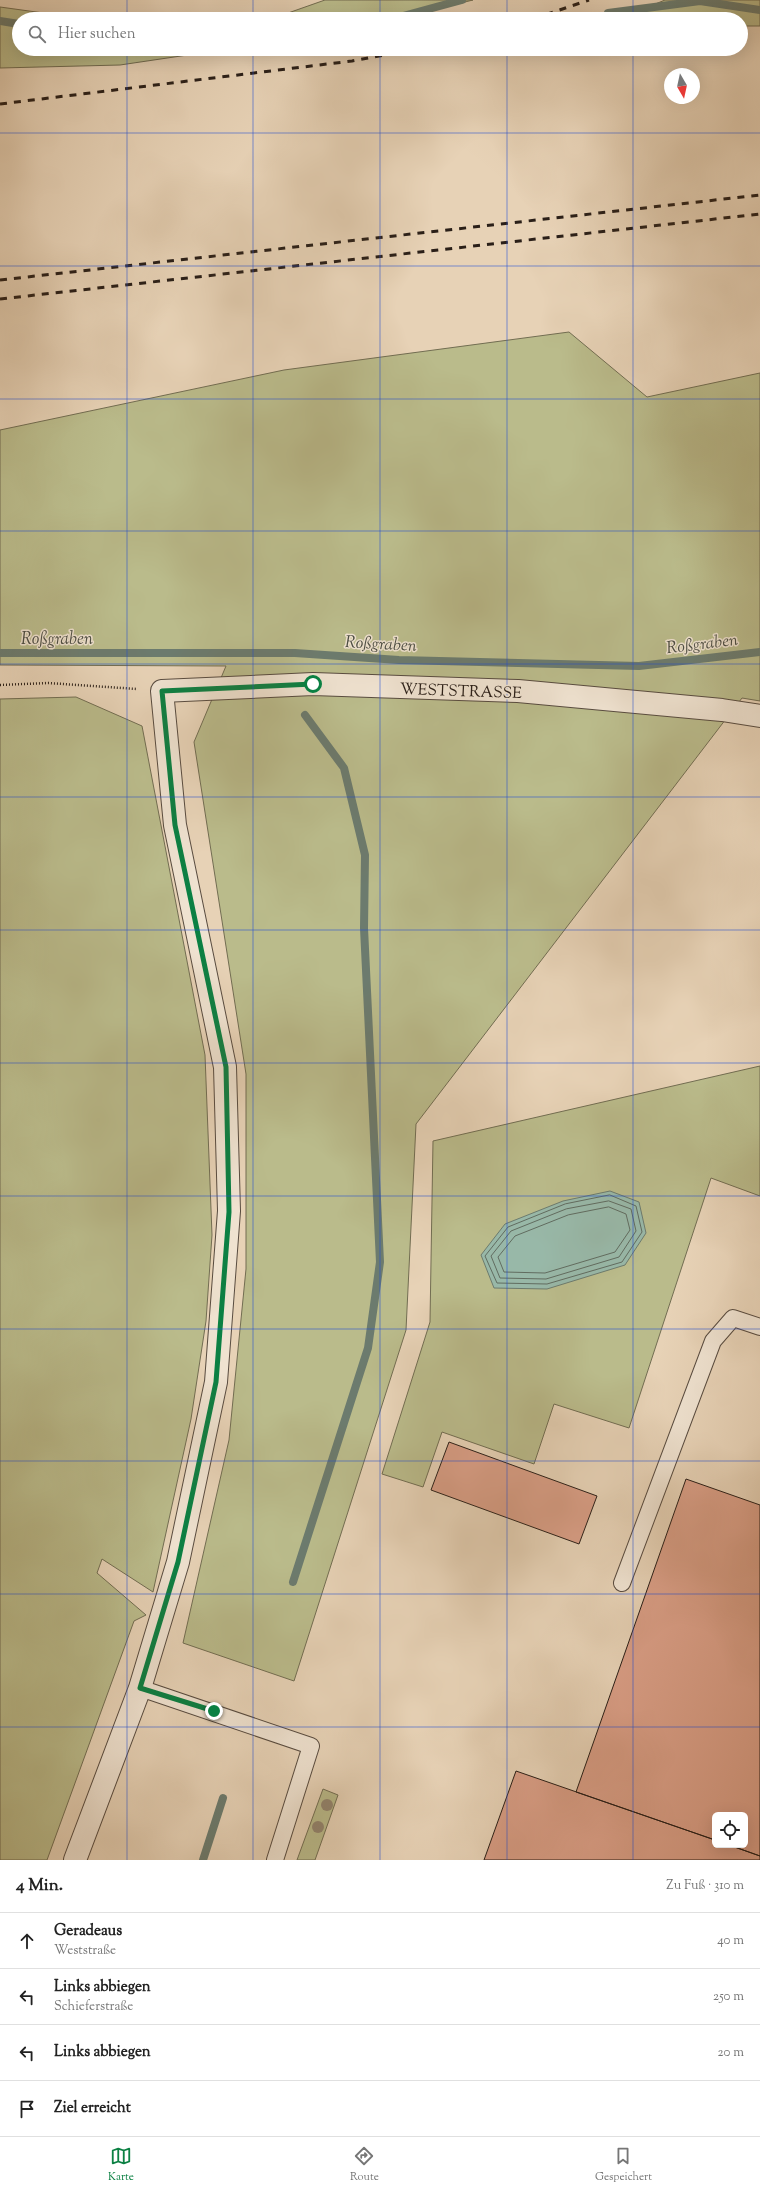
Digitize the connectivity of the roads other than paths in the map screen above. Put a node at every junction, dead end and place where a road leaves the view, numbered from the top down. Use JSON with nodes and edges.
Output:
{"nodes":[{"id":1,"x":760,"y":716,"type":"edge"},
{"id":2,"x":760,"y":1327,"type":"edge"},
{"id":3,"x":622,"y":1583,"type":"dead end"},
{"id":4,"x":140,"y":1688,"type":"junction"},
{"id":5,"x":75,"y":1860,"type":"edge"},
{"id":6,"x":275,"y":1860,"type":"edge"}],
"edges":[{"from":1,"to":4,"type":"street","name":"WESTSTRASSE"},
{"from":2,"to":3,"type":"lane"},
{"from":4,"to":5,"type":"street"},
{"from":4,"to":6,"type":"lane"}]}
